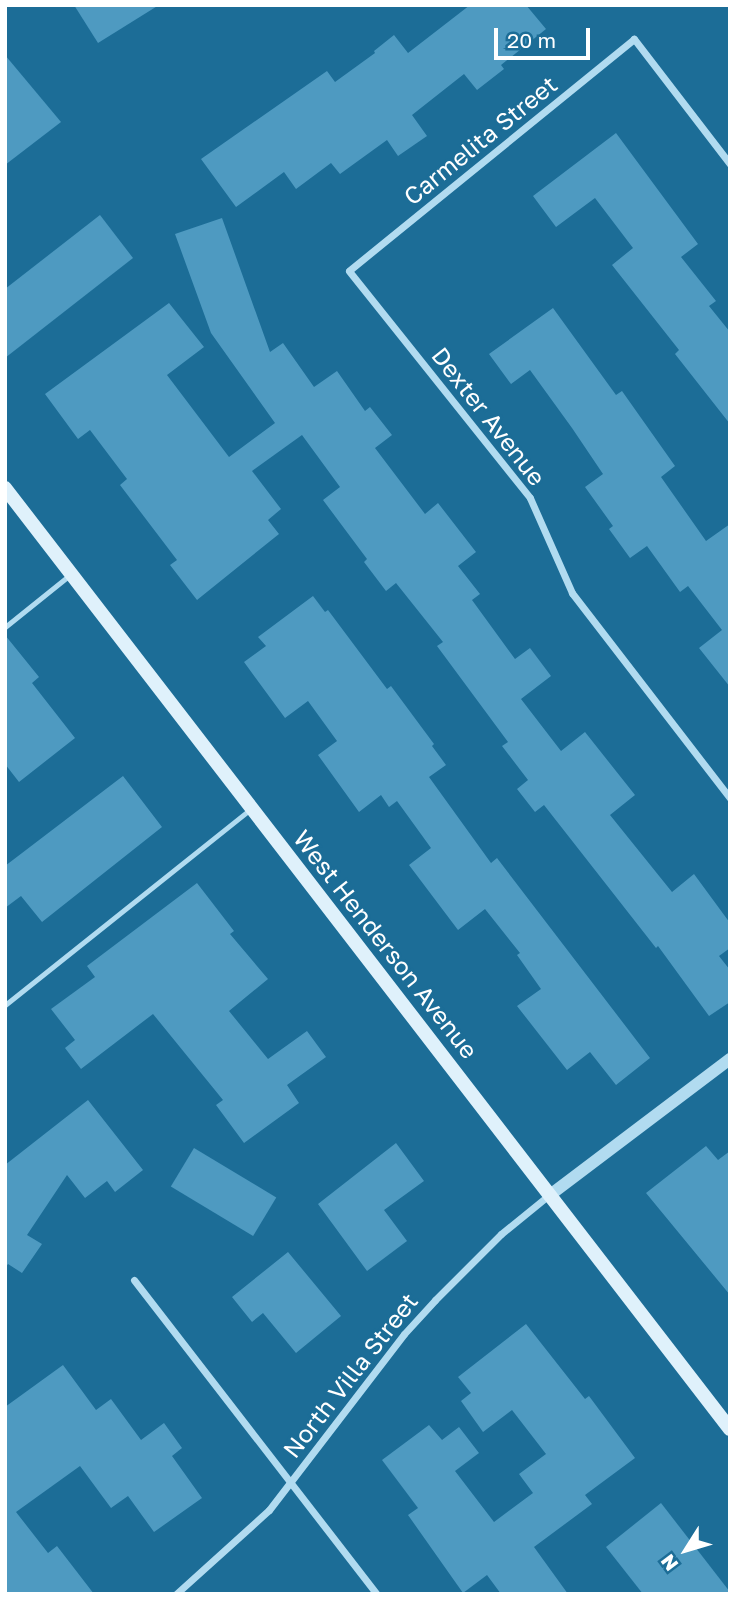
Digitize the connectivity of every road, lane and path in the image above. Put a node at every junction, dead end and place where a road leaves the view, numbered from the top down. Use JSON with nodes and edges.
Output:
{"nodes":[{"id":1,"x":730,"y":164,"type":"edge"},
{"id":2,"x":349,"y":271,"type":"joint"},
{"id":3,"x":5,"y":488,"type":"edge"},
{"id":4,"x":71,"y":574,"type":"junction"},
{"id":5,"x":5,"y":627,"type":"edge"},
{"id":6,"x":730,"y":798,"type":"edge"},
{"id":7,"x":252,"y":808,"type":"junction"},
{"id":8,"x":5,"y":1005,"type":"edge"},
{"id":9,"x":730,"y":1059,"type":"edge"},
{"id":10,"x":550,"y":1195,"type":"junction"},
{"id":11,"x":134,"y":1280,"type":"dead end"},
{"id":12,"x":730,"y":1429,"type":"edge"},
{"id":13,"x":292,"y":1483,"type":"junction"},
{"id":14,"x":176,"y":1594,"type":"edge"},
{"id":15,"x":377,"y":1594,"type":"edge"}],
"edges":[{"from":1,"to":2,"type":"street","name":"Carmelita Street"},
{"from":2,"to":6,"type":"street","name":"Dexter Avenue"},
{"from":3,"to":4,"type":"main road","name":"West Henderson Avenue"},
{"from":4,"to":5,"type":"lane"},
{"from":4,"to":7,"type":"main road","name":"West Henderson Avenue"},
{"from":7,"to":8,"type":"lane"},
{"from":7,"to":10,"type":"main road","name":"West Henderson Avenue"},
{"from":9,"to":10,"type":"street","name":"North Villa Street"},
{"from":10,"to":12,"type":"main road","name":"West Henderson Avenue"},
{"from":10,"to":13,"type":"street","name":"North Villa Street"},
{"from":11,"to":13,"type":"street"},
{"from":13,"to":14,"type":"street","name":"North Villa Street"},
{"from":13,"to":15,"type":"street"}]}
